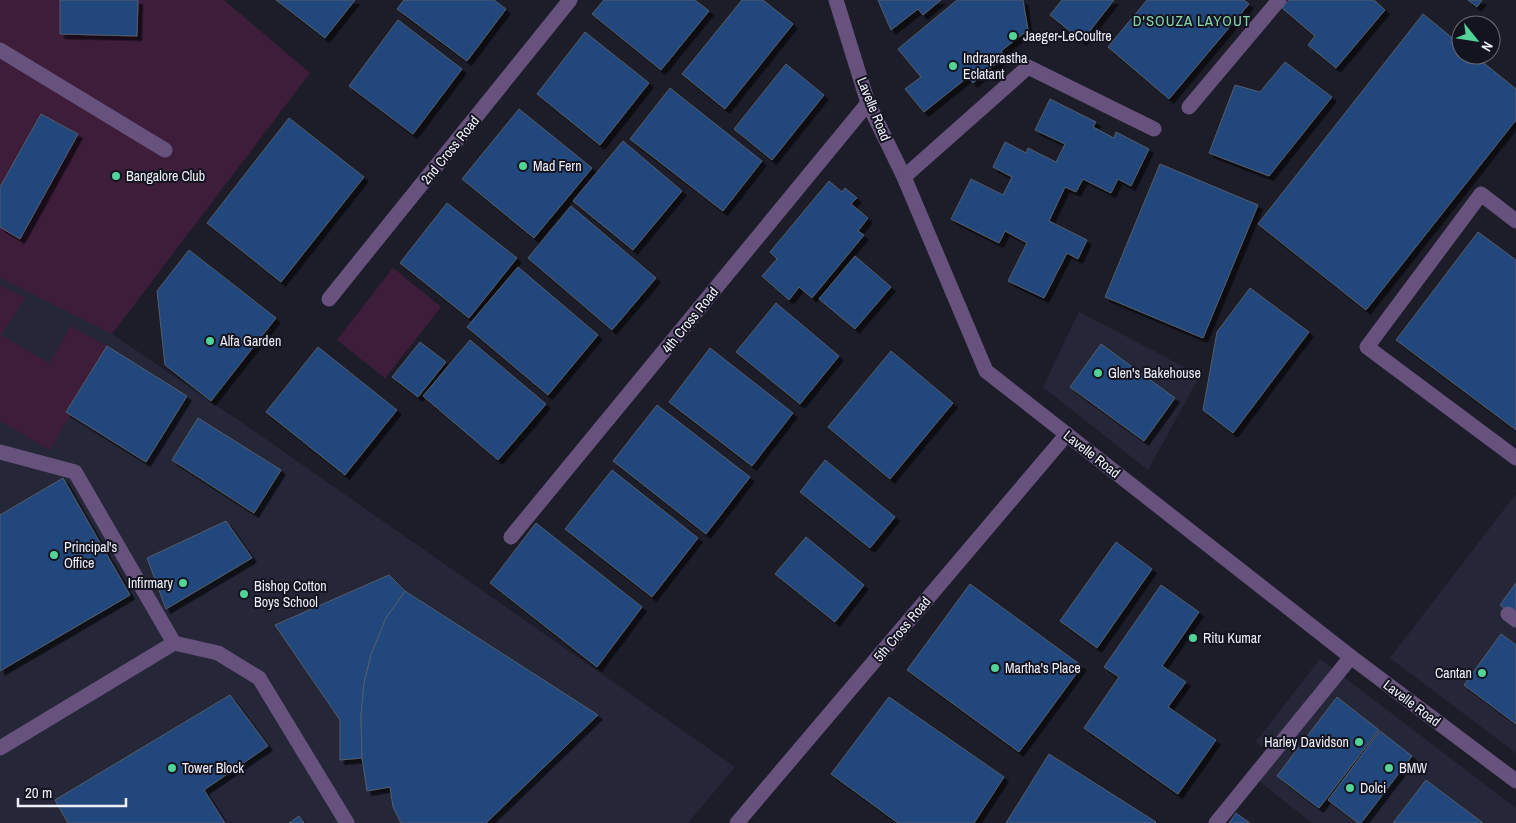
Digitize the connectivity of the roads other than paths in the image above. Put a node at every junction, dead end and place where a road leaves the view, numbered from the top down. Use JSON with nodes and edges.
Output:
{"nodes":[{"id":1,"x":570,"y":0,"type":"edge"},
{"id":2,"x":836,"y":0,"type":"edge"},
{"id":3,"x":1279,"y":0,"type":"edge"},
{"id":4,"x":0,"y":50,"type":"edge"},
{"id":5,"x":868,"y":103,"type":"junction"},
{"id":6,"x":1189,"y":107,"type":"dead end"},
{"id":7,"x":1154,"y":129,"type":"dead end"},
{"id":8,"x":164,"y":150,"type":"dead end"},
{"id":9,"x":904,"y":178,"type":"junction"},
{"id":10,"x":1516,"y":220,"type":"edge"},
{"id":11,"x":329,"y":299,"type":"dead end"},
{"id":12,"x":1067,"y":434,"type":"junction"},
{"id":13,"x":0,"y":452,"type":"edge"},
{"id":14,"x":1516,"y":458,"type":"edge"},
{"id":15,"x":511,"y":537,"type":"dead end"},
{"id":16,"x":174,"y":643,"type":"junction"},
{"id":17,"x":1351,"y":657,"type":"junction"},
{"id":18,"x":0,"y":748,"type":"edge"},
{"id":19,"x":1516,"y":781,"type":"edge"},
{"id":20,"x":347,"y":823,"type":"edge"},
{"id":21,"x":737,"y":823,"type":"edge"},
{"id":22,"x":1216,"y":823,"type":"edge"}],
"edges":[{"from":1,"to":11,"type":"street","name":"2nd Cross Road"},
{"from":2,"to":5,"type":"street","name":"Lavelle Road"},
{"from":3,"to":6,"type":"street"},
{"from":4,"to":8,"type":"street"},
{"from":5,"to":9,"type":"street","name":"Lavelle Road"},
{"from":5,"to":15,"type":"street","name":"4th Cross Road"},
{"from":7,"to":9,"type":"street"},
{"from":9,"to":12,"type":"street","name":"Lavelle Road"},
{"from":10,"to":14,"type":"street"},
{"from":12,"to":17,"type":"street","name":"Lavelle Road"},
{"from":12,"to":21,"type":"street","name":"5th Cross Road"},
{"from":13,"to":16,"type":"street"},
{"from":16,"to":18,"type":"street"},
{"from":16,"to":20,"type":"street"},
{"from":17,"to":19,"type":"street","name":"Lavelle Road"},
{"from":17,"to":22,"type":"street"}]}
